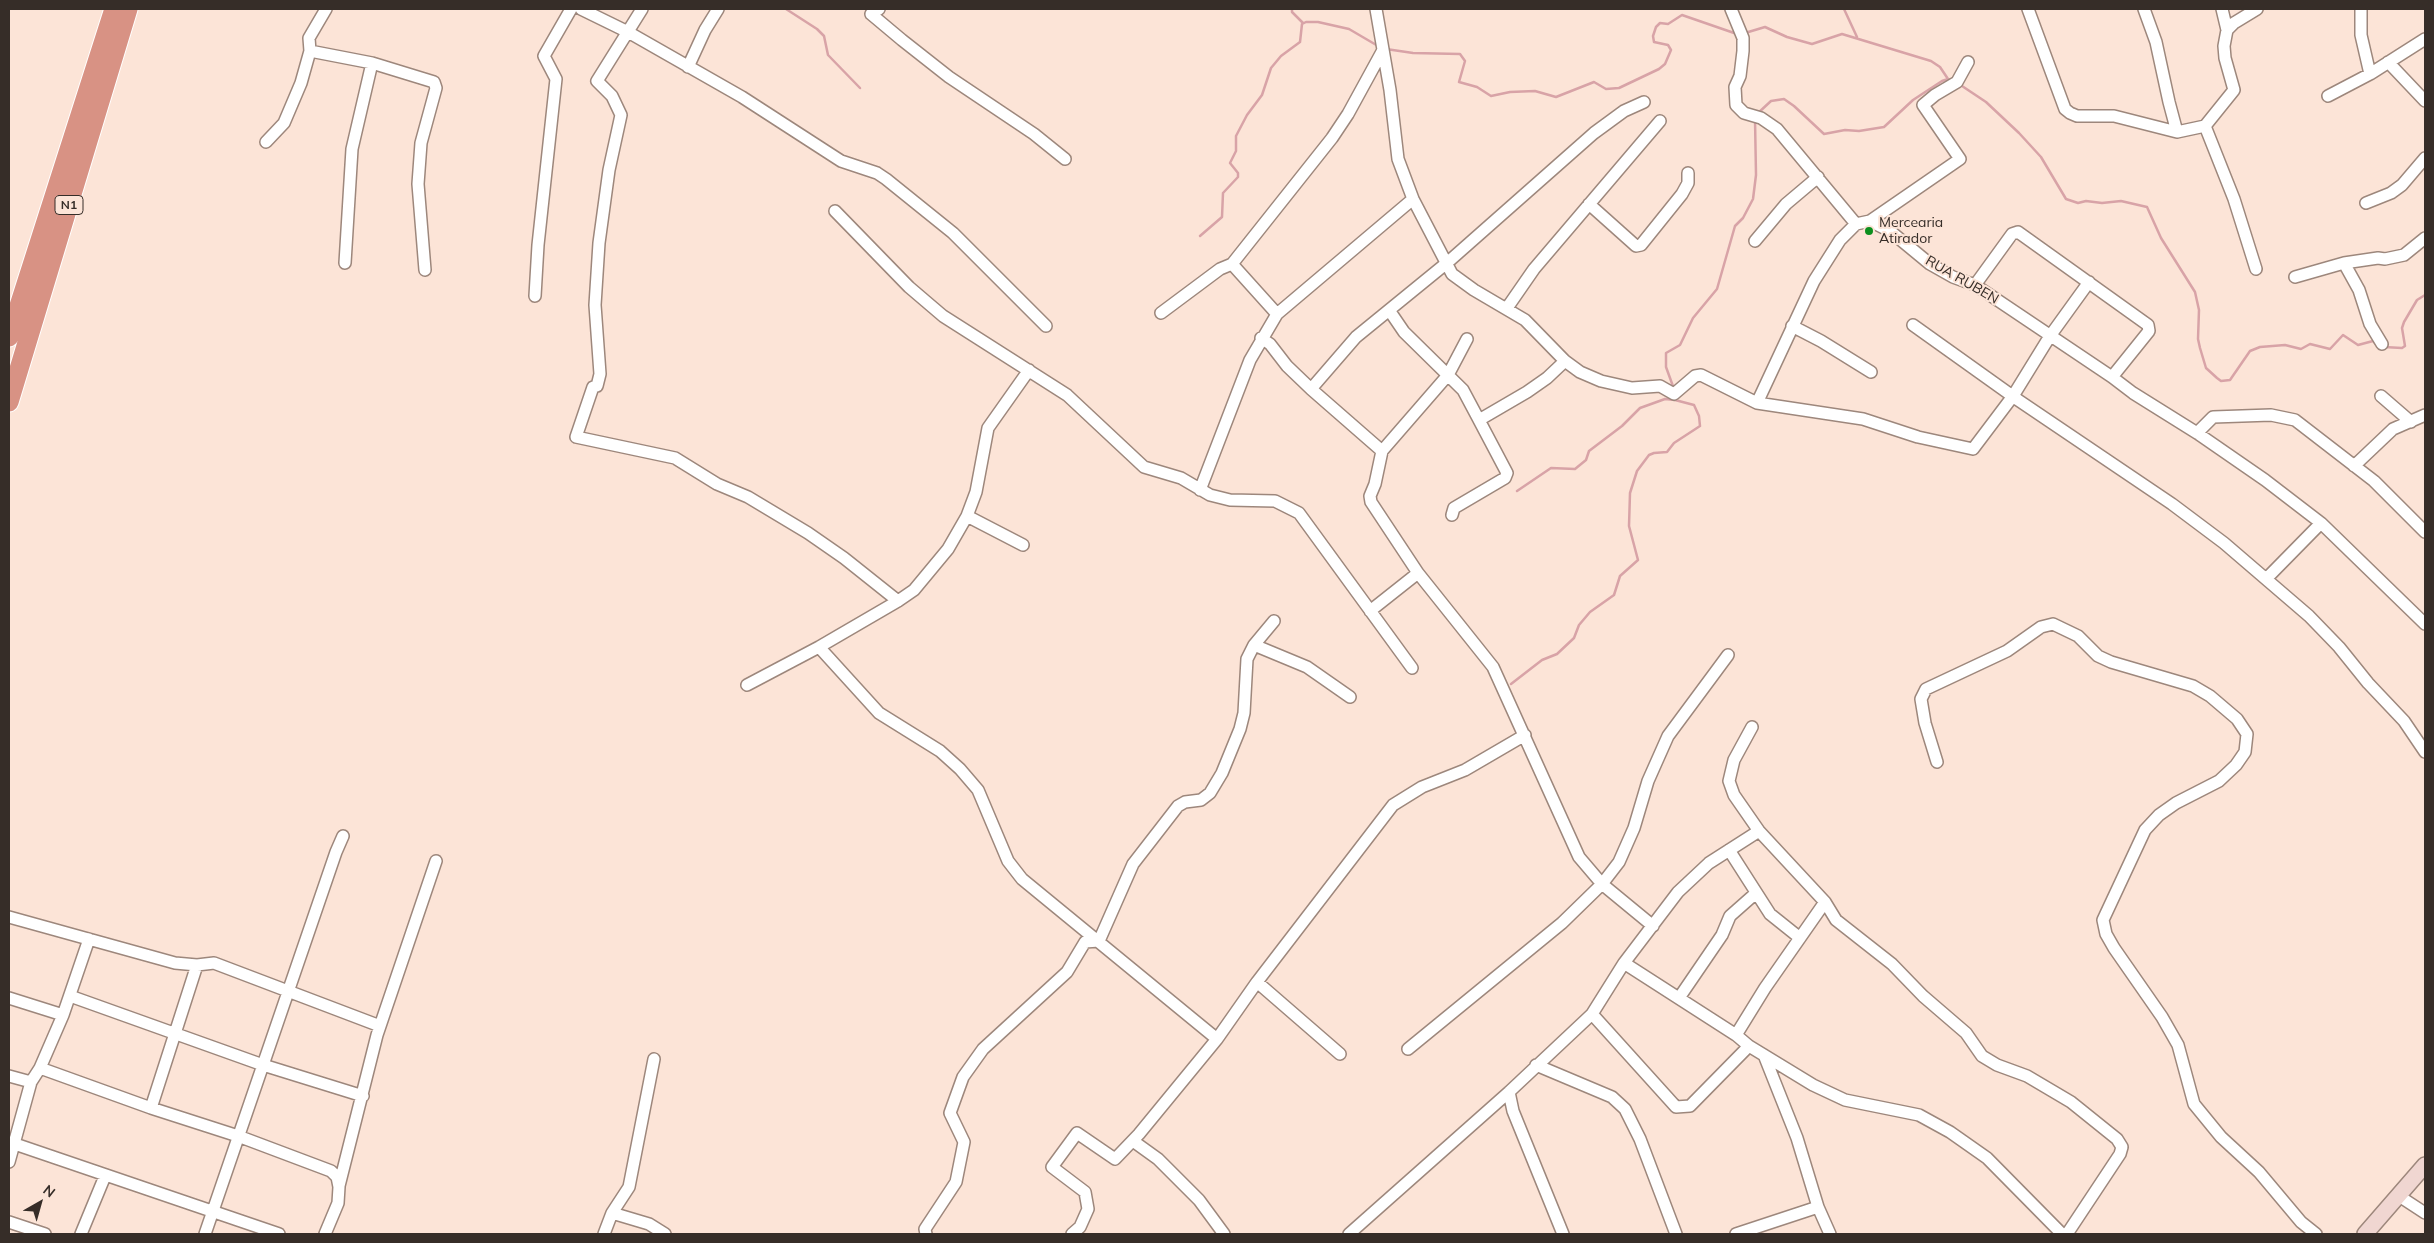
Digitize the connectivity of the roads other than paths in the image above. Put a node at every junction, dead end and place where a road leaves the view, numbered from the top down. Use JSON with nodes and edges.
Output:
{"nodes":[{"id":1,"x":114,"y":9,"type":"edge"},
{"id":2,"x":128,"y":9,"type":"edge"},
{"id":3,"x":326,"y":9,"type":"edge"},
{"id":4,"x":572,"y":9,"type":"edge"},
{"id":5,"x":581,"y":9,"type":"edge"},
{"id":6,"x":642,"y":9,"type":"edge"},
{"id":7,"x":718,"y":9,"type":"edge"},
{"id":8,"x":878,"y":9,"type":"edge"},
{"id":9,"x":1376,"y":9,"type":"edge"},
{"id":10,"x":1731,"y":9,"type":"edge"},
{"id":11,"x":2028,"y":9,"type":"edge"},
{"id":12,"x":2144,"y":9,"type":"edge"},
{"id":13,"x":2222,"y":9,"type":"edge"},
{"id":14,"x":2257,"y":9,"type":"edge"},
{"id":15,"x":2361,"y":9,"type":"edge"},
{"id":16,"x":2227,"y":30,"type":"junction"},
{"id":17,"x":628,"y":32,"type":"junction"},
{"id":18,"x":2425,"y":39,"type":"edge"},
{"id":19,"x":1383,"y":50,"type":"junction"},
{"id":20,"x":310,"y":51,"type":"junction"},
{"id":21,"x":1968,"y":62,"type":"dead end"},
{"id":22,"x":2388,"y":62,"type":"junction"},
{"id":23,"x":372,"y":63,"type":"junction"},
{"id":24,"x":688,"y":67,"type":"junction"},
{"id":25,"x":2370,"y":74,"type":"junction"},
{"id":26,"x":2328,"y":96,"type":"dead end"},
{"id":27,"x":1644,"y":102,"type":"dead end"},
{"id":28,"x":2425,"y":102,"type":"edge"},
{"id":29,"x":1660,"y":121,"type":"dead end"},
{"id":30,"x":2205,"y":126,"type":"junction"},
{"id":31,"x":2178,"y":132,"type":"junction"},
{"id":32,"x":266,"y":142,"type":"dead end"},
{"id":33,"x":2425,"y":158,"type":"edge"},
{"id":34,"x":1065,"y":159,"type":"dead end"},
{"id":35,"x":1688,"y":173,"type":"dead end"},
{"id":36,"x":1818,"y":177,"type":"junction"},
{"id":37,"x":1413,"y":199,"type":"junction"},
{"id":38,"x":2366,"y":203,"type":"dead end"},
{"id":39,"x":1590,"y":204,"type":"junction"},
{"id":40,"x":835,"y":211,"type":"dead end"},
{"id":41,"x":1870,"y":221,"type":"junction"},
{"id":42,"x":1856,"y":224,"type":"junction"},
{"id":43,"x":2425,"y":238,"type":"edge"},
{"id":44,"x":1755,"y":241,"type":"dead end"},
{"id":45,"x":1448,"y":262,"type":"junction"},
{"id":46,"x":345,"y":263,"type":"dead end"},
{"id":47,"x":2344,"y":263,"type":"junction"},
{"id":48,"x":1232,"y":264,"type":"junction"},
{"id":49,"x":424,"y":270,"type":"dead end"},
{"id":50,"x":2256,"y":270,"type":"dead end"},
{"id":51,"x":2295,"y":277,"type":"dead end"},
{"id":52,"x":2089,"y":282,"type":"junction"},
{"id":53,"x":1975,"y":285,"type":"junction"},
{"id":54,"x":535,"y":296,"type":"dead end"},
{"id":55,"x":1507,"y":308,"type":"junction"},
{"id":56,"x":1389,"y":310,"type":"junction"},
{"id":57,"x":1161,"y":313,"type":"dead end"},
{"id":58,"x":1277,"y":314,"type":"junction"},
{"id":59,"x":1913,"y":325,"type":"dead end"},
{"id":60,"x":1046,"y":326,"type":"dead end"},
{"id":61,"x":1792,"y":326,"type":"junction"},
{"id":62,"x":2050,"y":336,"type":"junction"},
{"id":63,"x":9,"y":337,"type":"edge"},
{"id":64,"x":1261,"y":338,"type":"junction"},
{"id":65,"x":1467,"y":339,"type":"dead end"},
{"id":66,"x":2382,"y":344,"type":"dead end"},
{"id":67,"x":1565,"y":360,"type":"junction"},
{"id":68,"x":1029,"y":370,"type":"junction"},
{"id":69,"x":1871,"y":372,"type":"dead end"},
{"id":70,"x":1448,"y":375,"type":"junction"},
{"id":71,"x":2112,"y":377,"type":"junction"},
{"id":72,"x":1311,"y":389,"type":"junction"},
{"id":73,"x":2013,"y":396,"type":"junction"},
{"id":74,"x":2381,"y":396,"type":"dead end"},
{"id":75,"x":9,"y":402,"type":"edge"},
{"id":76,"x":1757,"y":403,"type":"junction"},
{"id":77,"x":2425,"y":415,"type":"edge"},
{"id":78,"x":1479,"y":420,"type":"junction"},
{"id":79,"x":2411,"y":422,"type":"junction"},
{"id":80,"x":2197,"y":433,"type":"junction"},
{"id":81,"x":1382,"y":451,"type":"junction"},
{"id":82,"x":2354,"y":466,"type":"junction"},
{"id":83,"x":1200,"y":490,"type":"junction"},
{"id":84,"x":1452,"y":515,"type":"dead end"},
{"id":85,"x":967,"y":516,"type":"junction"},
{"id":86,"x":2322,"y":523,"type":"junction"},
{"id":87,"x":2425,"y":532,"type":"edge"},
{"id":88,"x":1023,"y":545,"type":"dead end"},
{"id":89,"x":1418,"y":573,"type":"junction"},
{"id":90,"x":2266,"y":579,"type":"junction"},
{"id":91,"x":898,"y":601,"type":"junction"},
{"id":92,"x":1370,"y":611,"type":"junction"},
{"id":93,"x":1274,"y":621,"type":"dead end"},
{"id":94,"x":2425,"y":624,"type":"edge"},
{"id":95,"x":1254,"y":645,"type":"junction"},
{"id":96,"x":818,"y":646,"type":"junction"},
{"id":97,"x":1728,"y":655,"type":"dead end"},
{"id":98,"x":1412,"y":668,"type":"dead end"},
{"id":99,"x":747,"y":685,"type":"dead end"},
{"id":100,"x":1350,"y":697,"type":"dead end"},
{"id":101,"x":1752,"y":726,"type":"dead end"},
{"id":102,"x":1525,"y":735,"type":"junction"},
{"id":103,"x":2425,"y":752,"type":"edge"},
{"id":104,"x":1937,"y":762,"type":"dead end"},
{"id":105,"x":1759,"y":831,"type":"junction"},
{"id":106,"x":343,"y":836,"type":"dead end"},
{"id":107,"x":1729,"y":850,"type":"junction"},
{"id":108,"x":436,"y":861,"type":"dead end"},
{"id":109,"x":1602,"y":884,"type":"junction"},
{"id":110,"x":1756,"y":893,"type":"junction"},
{"id":111,"x":1825,"y":902,"type":"junction"},
{"id":112,"x":9,"y":917,"type":"edge"},
{"id":113,"x":1653,"y":926,"type":"junction"},
{"id":114,"x":1800,"y":938,"type":"junction"},
{"id":115,"x":90,"y":939,"type":"junction"},
{"id":116,"x":1098,"y":941,"type":"junction"},
{"id":117,"x":1624,"y":964,"type":"junction"},
{"id":118,"x":197,"y":965,"type":"junction"},
{"id":119,"x":1257,"y":982,"type":"junction"},
{"id":120,"x":290,"y":990,"type":"junction"},
{"id":121,"x":70,"y":996,"type":"junction"},
{"id":122,"x":9,"y":998,"type":"edge"},
{"id":123,"x":1678,"y":998,"type":"junction"},
{"id":124,"x":1592,"y":1014,"type":"junction"},
{"id":125,"x":63,"y":1015,"type":"junction"},
{"id":126,"x":380,"y":1026,"type":"junction"},
{"id":127,"x":176,"y":1032,"type":"junction"},
{"id":128,"x":1736,"y":1035,"type":"junction"},
{"id":129,"x":1217,"y":1038,"type":"junction"},
{"id":130,"x":1749,"y":1046,"type":"junction"},
{"id":131,"x":1408,"y":1049,"type":"dead end"},
{"id":132,"x":1340,"y":1054,"type":"dead end"},
{"id":133,"x":1764,"y":1055,"type":"junction"},
{"id":134,"x":654,"y":1059,"type":"dead end"},
{"id":135,"x":263,"y":1065,"type":"junction"},
{"id":136,"x":1536,"y":1065,"type":"junction"},
{"id":137,"x":40,"y":1068,"type":"junction"},
{"id":138,"x":9,"y":1076,"type":"edge"},
{"id":139,"x":31,"y":1082,"type":"junction"},
{"id":140,"x":1509,"y":1092,"type":"junction"},
{"id":141,"x":363,"y":1096,"type":"junction"},
{"id":142,"x":151,"y":1108,"type":"junction"},
{"id":143,"x":238,"y":1136,"type":"junction"},
{"id":144,"x":1133,"y":1141,"type":"junction"},
{"id":145,"x":12,"y":1143,"type":"edge"},
{"id":146,"x":9,"y":1162,"type":"edge"},
{"id":147,"x":2425,"y":1165,"type":"edge"},
{"id":148,"x":105,"y":1176,"type":"junction"},
{"id":149,"x":339,"y":1187,"type":"junction"},
{"id":150,"x":2399,"y":1196,"type":"junction"},
{"id":151,"x":1818,"y":1207,"type":"junction"},
{"id":152,"x":213,"y":1212,"type":"junction"},
{"id":153,"x":612,"y":1213,"type":"junction"},
{"id":154,"x":2425,"y":1213,"type":"edge"},
{"id":155,"x":9,"y":1222,"type":"edge"},
{"id":156,"x":45,"y":1234,"type":"edge"},
{"id":157,"x":81,"y":1234,"type":"edge"},
{"id":158,"x":205,"y":1234,"type":"edge"},
{"id":159,"x":279,"y":1234,"type":"edge"},
{"id":160,"x":325,"y":1234,"type":"edge"},
{"id":161,"x":604,"y":1234,"type":"edge"},
{"id":162,"x":665,"y":1234,"type":"edge"},
{"id":163,"x":926,"y":1234,"type":"edge"},
{"id":164,"x":1072,"y":1234,"type":"edge"},
{"id":165,"x":1224,"y":1234,"type":"edge"},
{"id":166,"x":1349,"y":1234,"type":"edge"},
{"id":167,"x":1563,"y":1234,"type":"edge"},
{"id":168,"x":1676,"y":1234,"type":"edge"},
{"id":169,"x":1736,"y":1234,"type":"edge"},
{"id":170,"x":1830,"y":1234,"type":"edge"},
{"id":171,"x":2062,"y":1234,"type":"edge"},
{"id":172,"x":2067,"y":1234,"type":"edge"},
{"id":173,"x":2316,"y":1234,"type":"edge"},
{"id":174,"x":2365,"y":1234,"type":"edge"}],
"edges":[{"from":1,"to":63,"type":"highway","number":"N1"},
{"from":2,"to":75,"type":"highway","number":"N1"},
{"from":3,"to":20,"type":"street"},
{"from":4,"to":54,"type":"street"},
{"from":5,"to":17,"type":"street"},
{"from":6,"to":17,"type":"street"},
{"from":7,"to":24,"type":"street"},
{"from":8,"to":34,"type":"street"},
{"from":9,"to":19,"type":"street"},
{"from":10,"to":36,"type":"street"},
{"from":11,"to":31,"type":"street"},
{"from":12,"to":31,"type":"street"},
{"from":13,"to":16,"type":"street"},
{"from":14,"to":16,"type":"street"},
{"from":15,"to":25,"type":"street"},
{"from":16,"to":30,"type":"street"},
{"from":17,"to":24,"type":"street"},
{"from":17,"to":91,"type":"street"},
{"from":18,"to":22,"type":"street"},
{"from":19,"to":37,"type":"street"},
{"from":19,"to":48,"type":"street"},
{"from":20,"to":23,"type":"street"},
{"from":20,"to":32,"type":"street"},
{"from":21,"to":41,"type":"street"},
{"from":22,"to":25,"type":"street"},
{"from":22,"to":28,"type":"street"},
{"from":23,"to":46,"type":"street"},
{"from":23,"to":49,"type":"street"},
{"from":24,"to":60,"type":"street"},
{"from":25,"to":26,"type":"street"},
{"from":27,"to":45,"type":"street"},
{"from":29,"to":39,"type":"street"},
{"from":30,"to":31,"type":"street"},
{"from":30,"to":50,"type":"street"},
{"from":33,"to":38,"type":"street"},
{"from":35,"to":39,"type":"street"},
{"from":36,"to":42,"type":"street"},
{"from":36,"to":44,"type":"street"},
{"from":37,"to":45,"type":"street"},
{"from":37,"to":58,"type":"street"},
{"from":39,"to":55,"type":"street"},
{"from":40,"to":68,"type":"street"},
{"from":41,"to":42,"type":"street"},
{"from":41,"to":53,"type":"street","name":"RUA RUBEN"},
{"from":42,"to":61,"type":"street"},
{"from":43,"to":47,"type":"street"},
{"from":45,"to":55,"type":"street"},
{"from":45,"to":56,"type":"street"},
{"from":47,"to":51,"type":"street"},
{"from":47,"to":66,"type":"street"},
{"from":48,"to":57,"type":"street"},
{"from":48,"to":58,"type":"street"},
{"from":52,"to":53,"type":"street"},
{"from":52,"to":62,"type":"street"},
{"from":52,"to":71,"type":"street"},
{"from":53,"to":62,"type":"street","name":"RUA RUBEN"},
{"from":55,"to":67,"type":"street"},
{"from":56,"to":70,"type":"street"},
{"from":56,"to":72,"type":"street"},
{"from":58,"to":64,"type":"street"},
{"from":59,"to":73,"type":"street"},
{"from":61,"to":69,"type":"street"},
{"from":61,"to":76,"type":"street"},
{"from":62,"to":71,"type":"street","name":"RUA RUBEN"},
{"from":62,"to":73,"type":"street"},
{"from":64,"to":72,"type":"street"},
{"from":64,"to":83,"type":"street"},
{"from":65,"to":70,"type":"street"},
{"from":67,"to":76,"type":"street"},
{"from":67,"to":78,"type":"street"},
{"from":68,"to":83,"type":"street"},
{"from":68,"to":85,"type":"street"},
{"from":70,"to":78,"type":"street"},
{"from":70,"to":81,"type":"street"},
{"from":71,"to":80,"type":"street","name":"RUA RUBEN"},
{"from":72,"to":81,"type":"street"},
{"from":73,"to":76,"type":"street"},
{"from":73,"to":90,"type":"street"},
{"from":74,"to":79,"type":"street"},
{"from":77,"to":79,"type":"street"},
{"from":78,"to":84,"type":"street"},
{"from":79,"to":82,"type":"street"},
{"from":80,"to":82,"type":"street"},
{"from":80,"to":86,"type":"street","name":"RUA RUBEN"},
{"from":81,"to":89,"type":"street"},
{"from":82,"to":87,"type":"street"},
{"from":83,"to":92,"type":"street"},
{"from":85,"to":88,"type":"street"},
{"from":85,"to":91,"type":"street"},
{"from":86,"to":90,"type":"street"},
{"from":86,"to":94,"type":"street","name":"RUA RUBEN"},
{"from":89,"to":92,"type":"street"},
{"from":89,"to":102,"type":"street"},
{"from":90,"to":103,"type":"street"},
{"from":91,"to":96,"type":"street"},
{"from":92,"to":98,"type":"street"},
{"from":93,"to":95,"type":"street"},
{"from":95,"to":100,"type":"street"},
{"from":95,"to":116,"type":"street"},
{"from":96,"to":99,"type":"street"},
{"from":96,"to":116,"type":"street"},
{"from":97,"to":109,"type":"street"},
{"from":101,"to":105,"type":"street"},
{"from":102,"to":109,"type":"street"},
{"from":102,"to":119,"type":"street"},
{"from":104,"to":173,"type":"street"},
{"from":105,"to":107,"type":"street"},
{"from":105,"to":111,"type":"street"},
{"from":106,"to":120,"type":"street"},
{"from":107,"to":110,"type":"street"},
{"from":107,"to":113,"type":"street"},
{"from":108,"to":126,"type":"street"},
{"from":109,"to":113,"type":"street"},
{"from":109,"to":131,"type":"street"},
{"from":110,"to":114,"type":"street"},
{"from":110,"to":123,"type":"street"},
{"from":111,"to":114,"type":"street"},
{"from":111,"to":172,"type":"street"},
{"from":112,"to":115,"type":"street"},
{"from":113,"to":117,"type":"street"},
{"from":114,"to":128,"type":"street"},
{"from":115,"to":118,"type":"street"},
{"from":115,"to":121,"type":"street"},
{"from":116,"to":129,"type":"street"},
{"from":116,"to":163,"type":"street"},
{"from":117,"to":123,"type":"street"},
{"from":117,"to":124,"type":"street"},
{"from":118,"to":120,"type":"street"},
{"from":118,"to":127,"type":"street"},
{"from":119,"to":129,"type":"street"},
{"from":119,"to":132,"type":"street"},
{"from":120,"to":126,"type":"street"},
{"from":120,"to":135,"type":"street"},
{"from":121,"to":125,"type":"street"},
{"from":121,"to":127,"type":"street"},
{"from":122,"to":125,"type":"street"},
{"from":123,"to":128,"type":"street"},
{"from":124,"to":130,"type":"street"},
{"from":124,"to":136,"type":"street"},
{"from":125,"to":137,"type":"street"},
{"from":126,"to":141,"type":"street"},
{"from":127,"to":135,"type":"street"},
{"from":127,"to":142,"type":"street"},
{"from":128,"to":130,"type":"street"},
{"from":129,"to":144,"type":"street"},
{"from":130,"to":133,"type":"street"},
{"from":133,"to":151,"type":"street"},
{"from":133,"to":171,"type":"street"},
{"from":134,"to":153,"type":"street"},
{"from":135,"to":141,"type":"street"},
{"from":135,"to":143,"type":"street"},
{"from":136,"to":140,"type":"street"},
{"from":136,"to":168,"type":"street"},
{"from":137,"to":139,"type":"street"},
{"from":137,"to":142,"type":"street"},
{"from":138,"to":139,"type":"street"},
{"from":139,"to":145,"type":"street"},
{"from":140,"to":166,"type":"street"},
{"from":140,"to":167,"type":"street"},
{"from":141,"to":149,"type":"street"},
{"from":142,"to":143,"type":"street"},
{"from":143,"to":149,"type":"street"},
{"from":143,"to":152,"type":"street"},
{"from":144,"to":164,"type":"street"},
{"from":144,"to":165,"type":"street"},
{"from":145,"to":146,"type":"street"},
{"from":145,"to":148,"type":"street"},
{"from":147,"to":150,"type":"main road"},
{"from":148,"to":152,"type":"street"},
{"from":148,"to":157,"type":"street"},
{"from":149,"to":160,"type":"street"},
{"from":150,"to":154,"type":"street"},
{"from":150,"to":174,"type":"main road"},
{"from":151,"to":169,"type":"street"},
{"from":151,"to":170,"type":"street"},
{"from":152,"to":158,"type":"street"},
{"from":152,"to":159,"type":"street"},
{"from":153,"to":161,"type":"street"},
{"from":153,"to":162,"type":"street"},
{"from":155,"to":156,"type":"street"}]}
